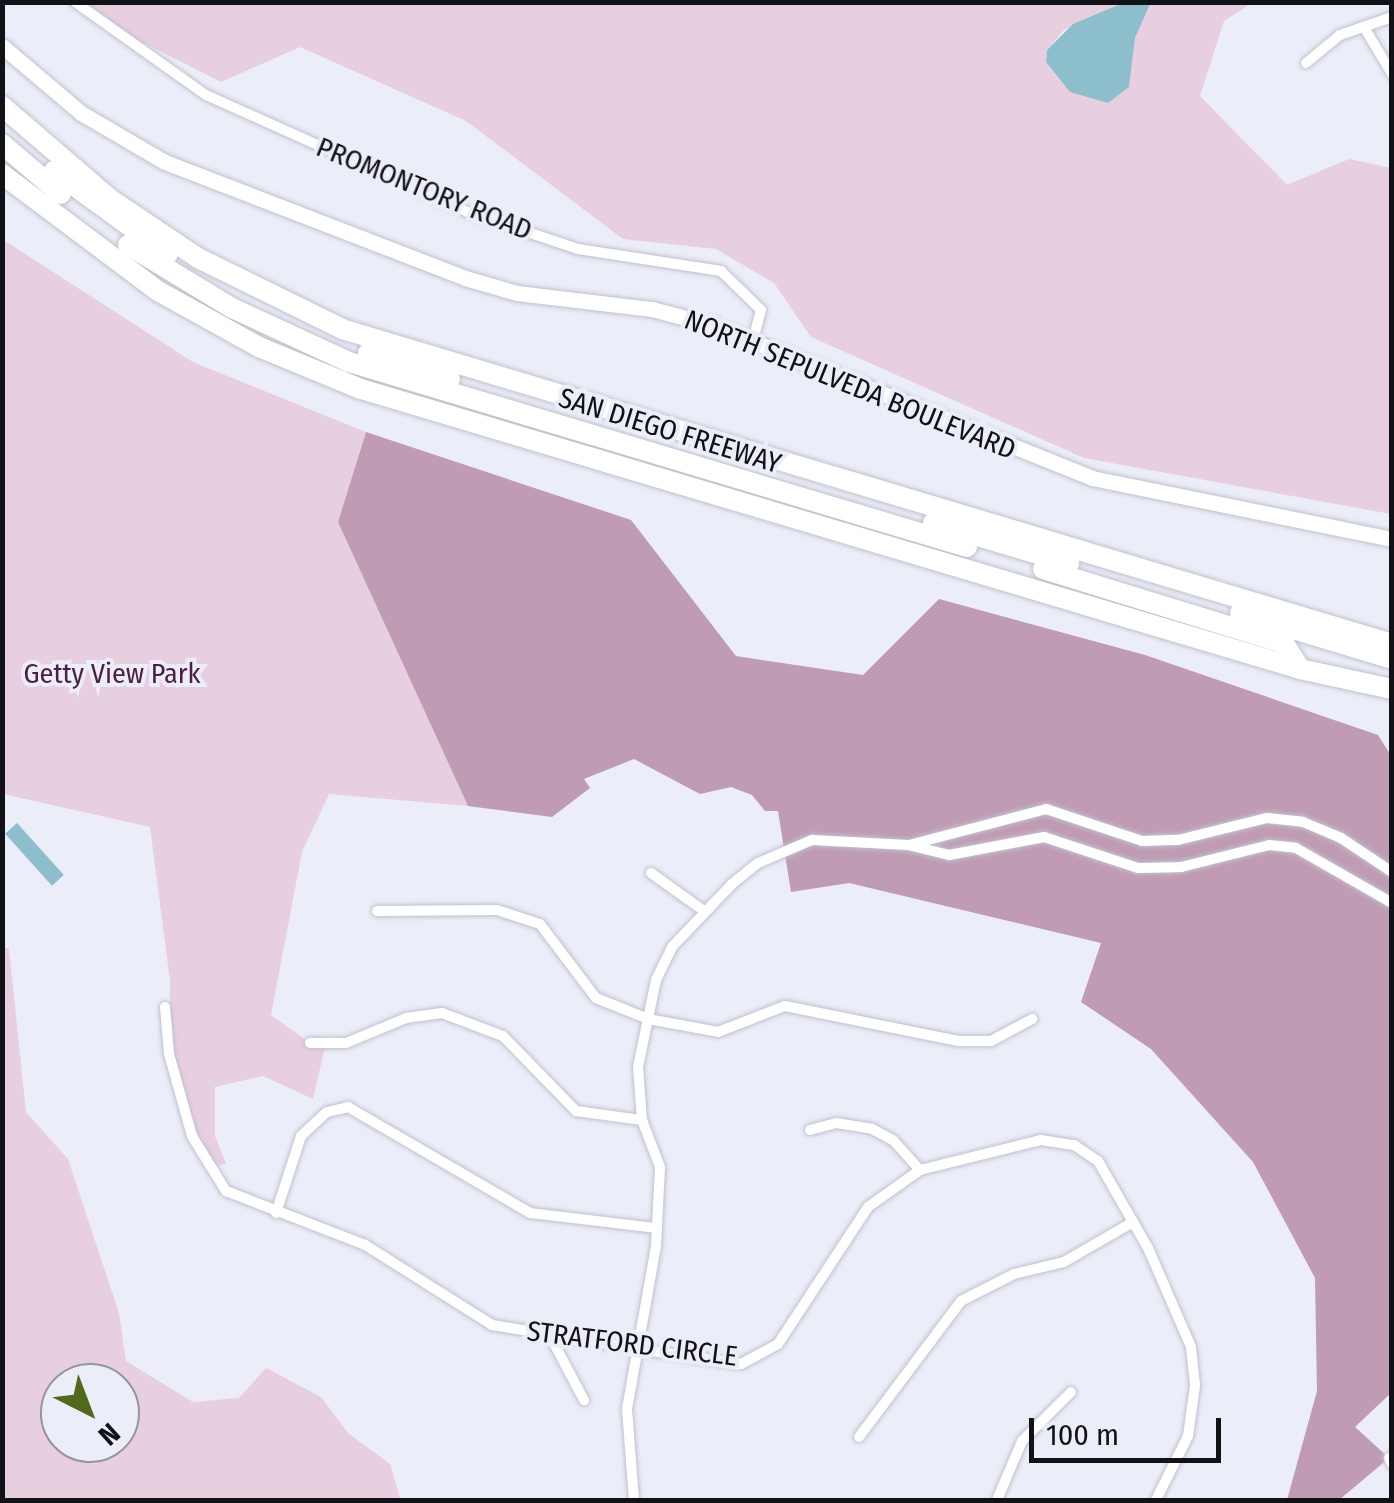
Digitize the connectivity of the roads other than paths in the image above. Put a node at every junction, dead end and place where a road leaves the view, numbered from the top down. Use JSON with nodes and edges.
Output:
{"nodes":[{"id":1,"x":75,"y":2,"type":"edge"},
{"id":2,"x":1392,"y":17,"type":"edge"},
{"id":3,"x":1364,"y":27,"type":"junction"},
{"id":4,"x":2,"y":46,"type":"edge"},
{"id":5,"x":1306,"y":64,"type":"dead end"},
{"id":6,"x":1392,"y":74,"type":"edge"},
{"id":7,"x":2,"y":106,"type":"edge"},
{"id":8,"x":2,"y":125,"type":"edge"},
{"id":9,"x":2,"y":144,"type":"edge"},
{"id":10,"x":2,"y":174,"type":"edge"},
{"id":11,"x":753,"y":340,"type":"junction"},
{"id":12,"x":1392,"y":539,"type":"edge"},
{"id":13,"x":1392,"y":644,"type":"edge"},
{"id":14,"x":1392,"y":659,"type":"edge"},
{"id":15,"x":1300,"y":669,"type":"junction"},
{"id":16,"x":1392,"y":690,"type":"edge"},
{"id":17,"x":908,"y":845,"type":"junction"},
{"id":18,"x":1392,"y":872,"type":"edge"},
{"id":19,"x":651,"y":874,"type":"dead end"},
{"id":20,"x":1392,"y":904,"type":"edge"},
{"id":21,"x":378,"y":911,"type":"dead end"},
{"id":22,"x":704,"y":911,"type":"junction"},
{"id":23,"x":165,"y":1007,"type":"dead end"},
{"id":24,"x":648,"y":1019,"type":"junction"},
{"id":25,"x":1032,"y":1019,"type":"dead end"},
{"id":26,"x":310,"y":1043,"type":"dead end"},
{"id":27,"x":642,"y":1120,"type":"junction"},
{"id":28,"x":810,"y":1130,"type":"dead end"},
{"id":29,"x":920,"y":1170,"type":"junction"},
{"id":30,"x":276,"y":1214,"type":"junction"},
{"id":31,"x":1133,"y":1222,"type":"junction"},
{"id":32,"x":656,"y":1228,"type":"junction"},
{"id":33,"x":549,"y":1334,"type":"junction"},
{"id":34,"x":638,"y":1349,"type":"junction"},
{"id":35,"x":1072,"y":1392,"type":"dead end"},
{"id":36,"x":584,"y":1400,"type":"dead end"},
{"id":37,"x":859,"y":1437,"type":"dead end"},
{"id":38,"x":634,"y":1500,"type":"edge"},
{"id":39,"x":997,"y":1500,"type":"edge"},
{"id":40,"x":1156,"y":1500,"type":"edge"}],
"edges":[{"from":1,"to":11,"type":"street","name":"PROMONTORY ROAD"},
{"from":2,"to":3,"type":"street"},
{"from":3,"to":5,"type":"street"},
{"from":3,"to":6,"type":"street"},
{"from":4,"to":11,"type":"main road","name":"NORTH SEPULVEDA BOULEVARD"},
{"from":7,"to":13,"type":"highway","name":"SAN DIEGO FREEWAY"},
{"from":8,"to":14,"type":"highway"},
{"from":9,"to":15,"type":"highway"},
{"from":10,"to":15,"type":"highway","name":"SAN DIEGO FREEWAY"},
{"from":11,"to":12,"type":"main road","name":"NORTH SEPULVEDA BOULEVARD"},
{"from":15,"to":16,"type":"highway","name":"SAN DIEGO FREEWAY"},
{"from":17,"to":18,"type":"street"},
{"from":17,"to":20,"type":"street"},
{"from":17,"to":22,"type":"street"},
{"from":19,"to":22,"type":"street"},
{"from":21,"to":24,"type":"street"},
{"from":22,"to":24,"type":"street"},
{"from":23,"to":30,"type":"street","name":"STRATFORD CIRCLE"},
{"from":24,"to":25,"type":"street"},
{"from":24,"to":27,"type":"street"},
{"from":26,"to":27,"type":"street"},
{"from":27,"to":32,"type":"street"},
{"from":28,"to":29,"type":"street"},
{"from":29,"to":31,"type":"street","name":"STRATFORD CIRCLE"},
{"from":29,"to":34,"type":"street","name":"STRATFORD CIRCLE"},
{"from":30,"to":32,"type":"street"},
{"from":30,"to":33,"type":"street","name":"STRATFORD CIRCLE"},
{"from":31,"to":37,"type":"street"},
{"from":31,"to":40,"type":"street","name":"STRATFORD CIRCLE"},
{"from":32,"to":34,"type":"street"},
{"from":33,"to":34,"type":"street","name":"STRATFORD CIRCLE"},
{"from":33,"to":36,"type":"street"},
{"from":34,"to":38,"type":"street"},
{"from":35,"to":39,"type":"street"}]}
